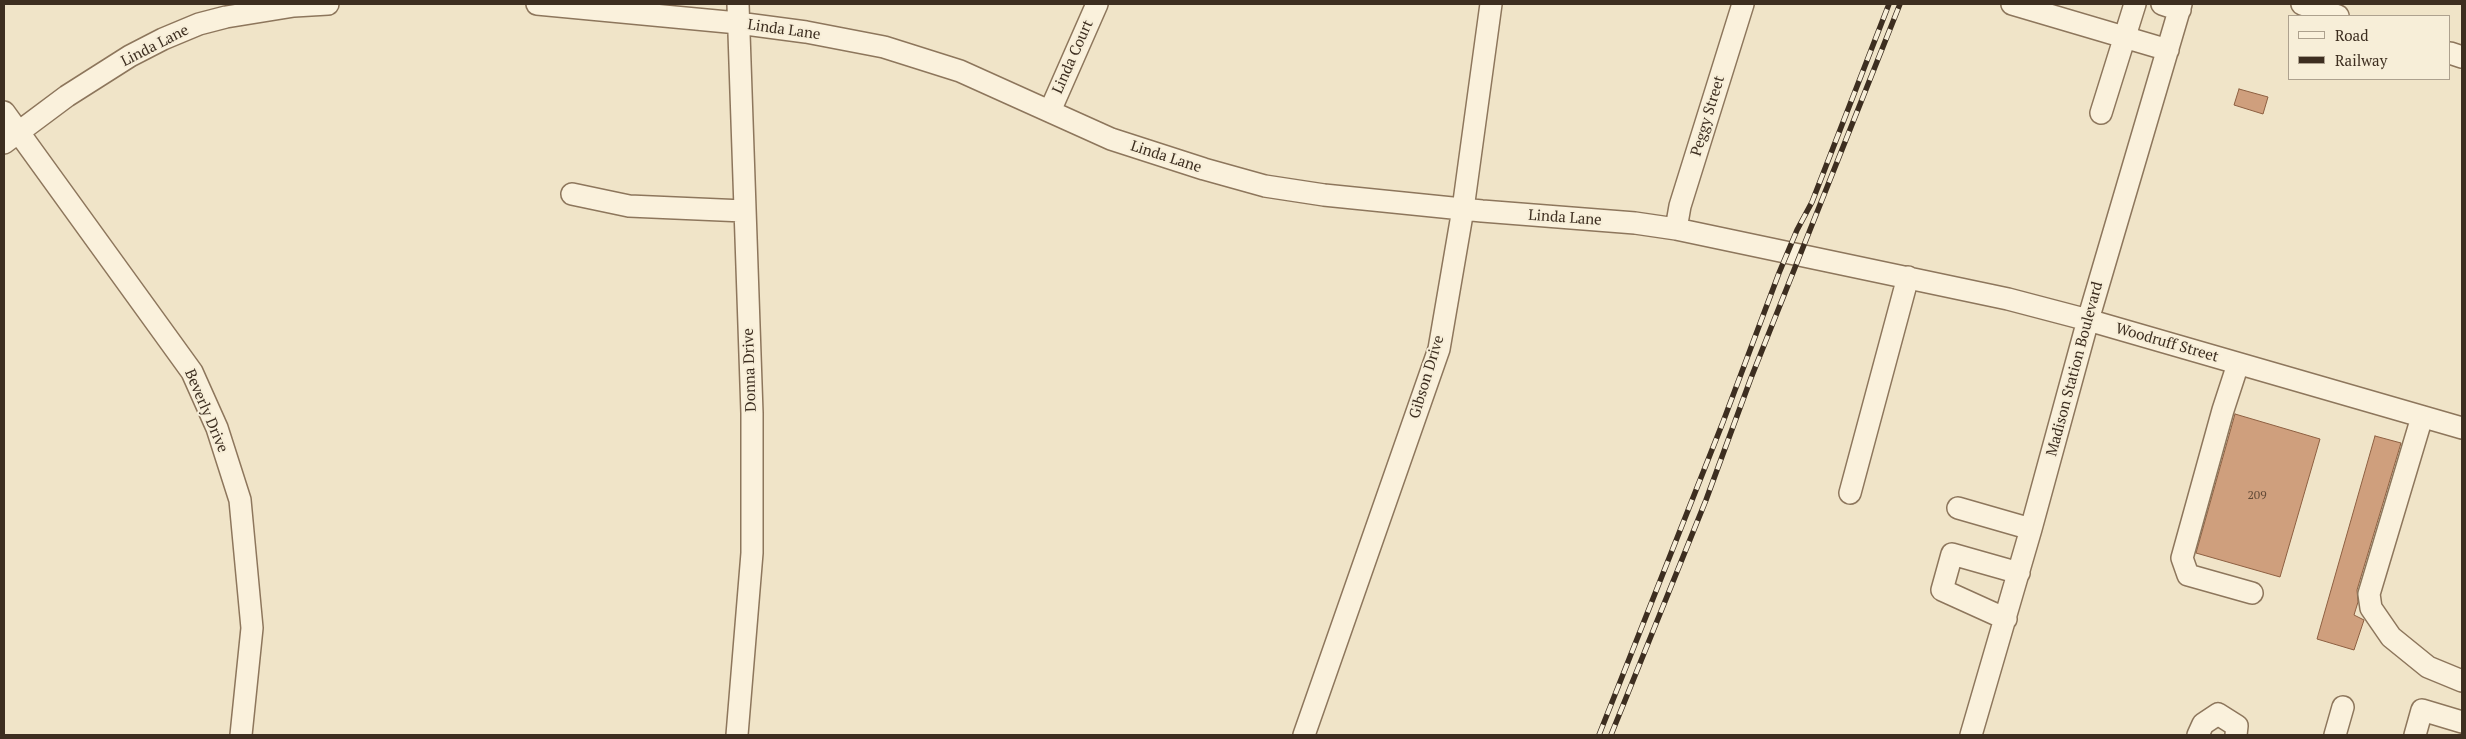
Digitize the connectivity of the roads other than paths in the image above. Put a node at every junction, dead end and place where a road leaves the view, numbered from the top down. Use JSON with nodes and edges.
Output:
{"nodes":[{"id":1,"x":328,"y":4,"type":"edge"},
{"id":2,"x":537,"y":4,"type":"edge"},
{"id":3,"x":1097,"y":4,"type":"edge"},
{"id":4,"x":1491,"y":4,"type":"edge"},
{"id":5,"x":1742,"y":4,"type":"edge"},
{"id":6,"x":2012,"y":4,"type":"edge"},
{"id":7,"x":2135,"y":4,"type":"edge"},
{"id":8,"x":2301,"y":4,"type":"edge"},
{"id":9,"x":2174,"y":6,"type":"edge"},
{"id":10,"x":738,"y":13,"type":"edge"},
{"id":11,"x":2335,"y":15,"type":"edge"},
{"id":12,"x":2125,"y":38,"type":"junction"},
{"id":13,"x":2168,"y":50,"type":"junction"},
{"id":14,"x":1050,"y":111,"type":"junction"},
{"id":15,"x":4,"y":112,"type":"edge"},
{"id":16,"x":2101,"y":113,"type":"dead end"},
{"id":17,"x":10,"y":138,"type":"edge"},
{"id":18,"x":572,"y":194,"type":"dead end"},
{"id":19,"x":1463,"y":209,"type":"junction"},
{"id":20,"x":744,"y":210,"type":"junction"},
{"id":21,"x":1676,"y":230,"type":"junction"},
{"id":22,"x":1809,"y":257,"type":"joint"},
{"id":23,"x":1908,"y":277,"type":"junction"},
{"id":24,"x":2088,"y":320,"type":"junction"},
{"id":25,"x":2238,"y":364,"type":"junction"},
{"id":26,"x":2422,"y":417,"type":"junction"},
{"id":27,"x":2462,"y":425,"type":"edge"},
{"id":28,"x":1850,"y":493,"type":"dead end"},
{"id":29,"x":1958,"y":508,"type":"dead end"},
{"id":30,"x":2032,"y":528,"type":"junction"},
{"id":31,"x":2019,"y":573,"type":"junction"},
{"id":32,"x":2252,"y":593,"type":"dead end"},
{"id":33,"x":2006,"y":619,"type":"junction"},
{"id":34,"x":2462,"y":681,"type":"edge"},
{"id":35,"x":2343,"y":707,"type":"dead end"},
{"id":36,"x":2462,"y":722,"type":"edge"},
{"id":37,"x":2462,"y":726,"type":"edge"},
{"id":38,"x":241,"y":735,"type":"edge"},
{"id":39,"x":737,"y":735,"type":"edge"},
{"id":40,"x":1304,"y":735,"type":"edge"},
{"id":41,"x":1971,"y":735,"type":"edge"},
{"id":42,"x":2198,"y":735,"type":"edge"},
{"id":43,"x":2236,"y":735,"type":"edge"},
{"id":44,"x":2334,"y":735,"type":"edge"},
{"id":45,"x":2414,"y":735,"type":"edge"},
{"id":46,"x":2460,"y":735,"type":"edge"}],
"edges":[{"from":1,"to":17,"type":"street","name":"Linda Lane"},
{"from":2,"to":10,"type":"street","name":"Linda Lane"},
{"from":3,"to":14,"type":"street","name":"Linda Court"},
{"from":4,"to":19,"type":"street","name":"Gibson Drive"},
{"from":5,"to":21,"type":"street","name":"Peggy Street"},
{"from":6,"to":12,"type":"street"},
{"from":7,"to":12,"type":"street"},
{"from":8,"to":11,"type":"street"},
{"from":9,"to":13,"type":"street","name":"Madison Station Boulevard"},
{"from":10,"to":14,"type":"street","name":"Linda Lane"},
{"from":10,"to":20,"type":"street","name":"Donna Drive"},
{"from":12,"to":13,"type":"street"},
{"from":12,"to":16,"type":"street"},
{"from":13,"to":24,"type":"street","name":"Madison Station Boulevard"},
{"from":14,"to":19,"type":"street","name":"Linda Lane"},
{"from":15,"to":17,"type":"street","name":"Beverly Drive"},
{"from":17,"to":38,"type":"street","name":"Beverly Drive"},
{"from":18,"to":20,"type":"street"},
{"from":19,"to":21,"type":"street","name":"Linda Lane"},
{"from":19,"to":40,"type":"street","name":"Gibson Drive"},
{"from":20,"to":39,"type":"street","name":"Donna Drive"},
{"from":21,"to":22,"type":"street","name":"Linda Lane"},
{"from":22,"to":23,"type":"street","name":"Woodruff Street"},
{"from":23,"to":24,"type":"street","name":"Woodruff Street"},
{"from":23,"to":28,"type":"street"},
{"from":24,"to":25,"type":"street","name":"Woodruff Street"},
{"from":24,"to":30,"type":"street","name":"Madison Station Boulevard"},
{"from":25,"to":26,"type":"street","name":"Woodruff Street"},
{"from":25,"to":32,"type":"street"},
{"from":26,"to":27,"type":"street","name":"Woodruff Street"},
{"from":26,"to":34,"type":"street"},
{"from":29,"to":30,"type":"street"},
{"from":30,"to":31,"type":"street","name":"Madison Station Boulevard"},
{"from":31,"to":33,"type":"street","name":"Madison Station Boulevard"},
{"from":31,"to":33,"type":"street"},
{"from":33,"to":41,"type":"street","name":"Madison Station Boulevard"},
{"from":35,"to":44,"type":"street"},
{"from":36,"to":45,"type":"street"},
{"from":37,"to":46,"type":"street"},
{"from":42,"to":43,"type":"street"}]}
